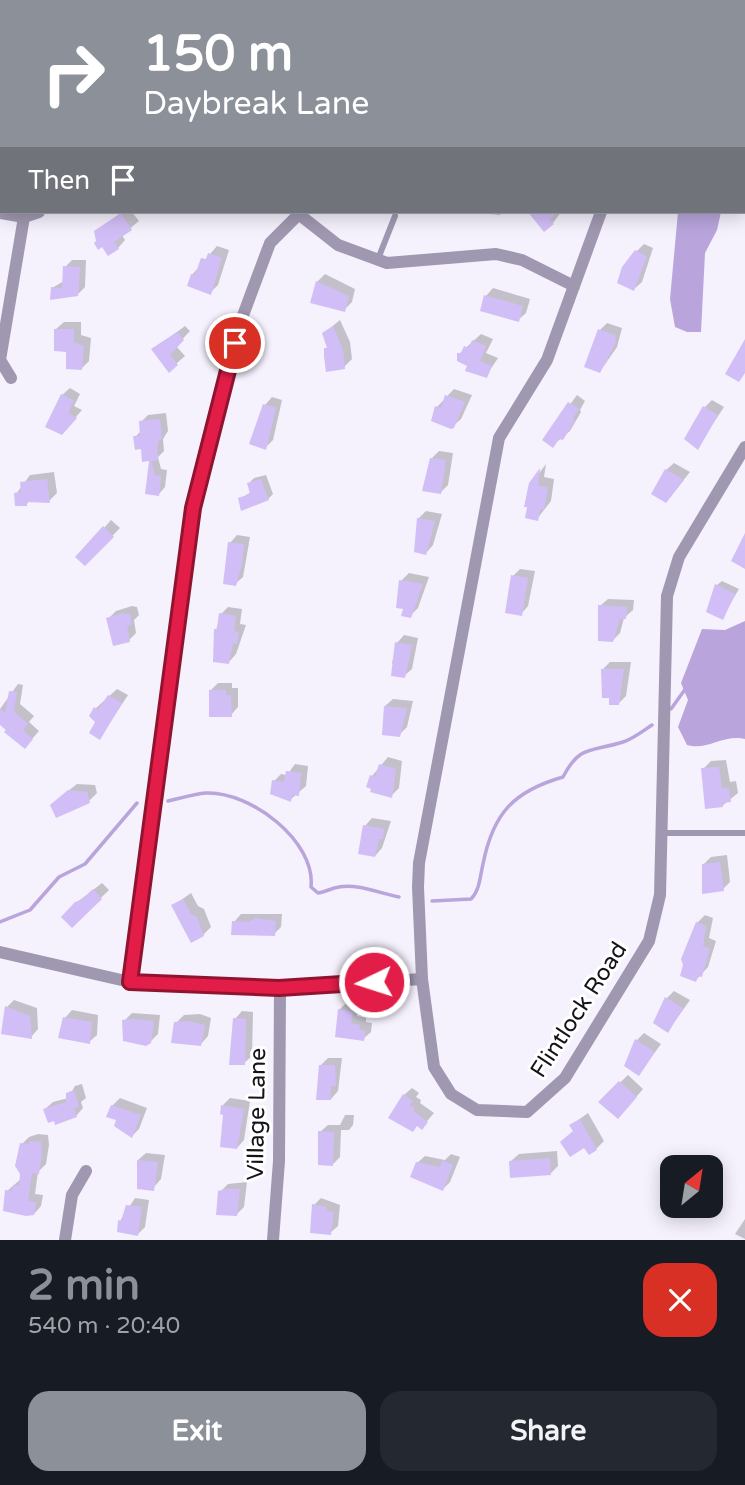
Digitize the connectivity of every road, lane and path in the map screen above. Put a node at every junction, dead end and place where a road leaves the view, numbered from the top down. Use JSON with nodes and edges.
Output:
{"nodes":[{"id":1,"x":6,"y":214,"type":"edge"},
{"id":2,"x":33,"y":214,"type":"edge"},
{"id":3,"x":296,"y":214,"type":"edge"},
{"id":4,"x":298,"y":214,"type":"edge"},
{"id":5,"x":600,"y":214,"type":"edge"},
{"id":6,"x":395,"y":216,"type":"dead end"},
{"id":7,"x":24,"y":217,"type":"junction"},
{"id":8,"x":377,"y":259,"type":"junction"},
{"id":9,"x":574,"y":286,"type":"junction"},
{"id":10,"x":11,"y":378,"type":"dead end"},
{"id":11,"x":745,"y":447,"type":"edge"},
{"id":12,"x":662,"y":833,"type":"junction"},
{"id":13,"x":745,"y":834,"type":"edge"},
{"id":14,"x":0,"y":952,"type":"edge"},
{"id":15,"x":422,"y":979,"type":"junction"},
{"id":16,"x":130,"y":982,"type":"junction"},
{"id":17,"x":279,"y":988,"type":"junction"},
{"id":18,"x":86,"y":1171,"type":"dead end"},
{"id":19,"x":65,"y":1240,"type":"edge"},
{"id":20,"x":273,"y":1240,"type":"edge"}],
"edges":[{"from":1,"to":7,"type":"street"},
{"from":2,"to":7,"type":"street"},
{"from":3,"to":16,"type":"street"},
{"from":4,"to":8,"type":"street"},
{"from":5,"to":9,"type":"street","name":"Flintlock Road"},
{"from":6,"to":8,"type":"lane"},
{"from":7,"to":10,"type":"street"},
{"from":8,"to":9,"type":"street"},
{"from":9,"to":15,"type":"street","name":"Flintlock Road"},
{"from":11,"to":12,"type":"street","name":"Flintlock Road"},
{"from":12,"to":13,"type":"lane"},
{"from":12,"to":15,"type":"street","name":"Flintlock Road"},
{"from":14,"to":16,"type":"street"},
{"from":15,"to":17,"type":"street"},
{"from":16,"to":17,"type":"street"},
{"from":17,"to":20,"type":"street","name":"Village Lane"},
{"from":18,"to":19,"type":"street"}]}
